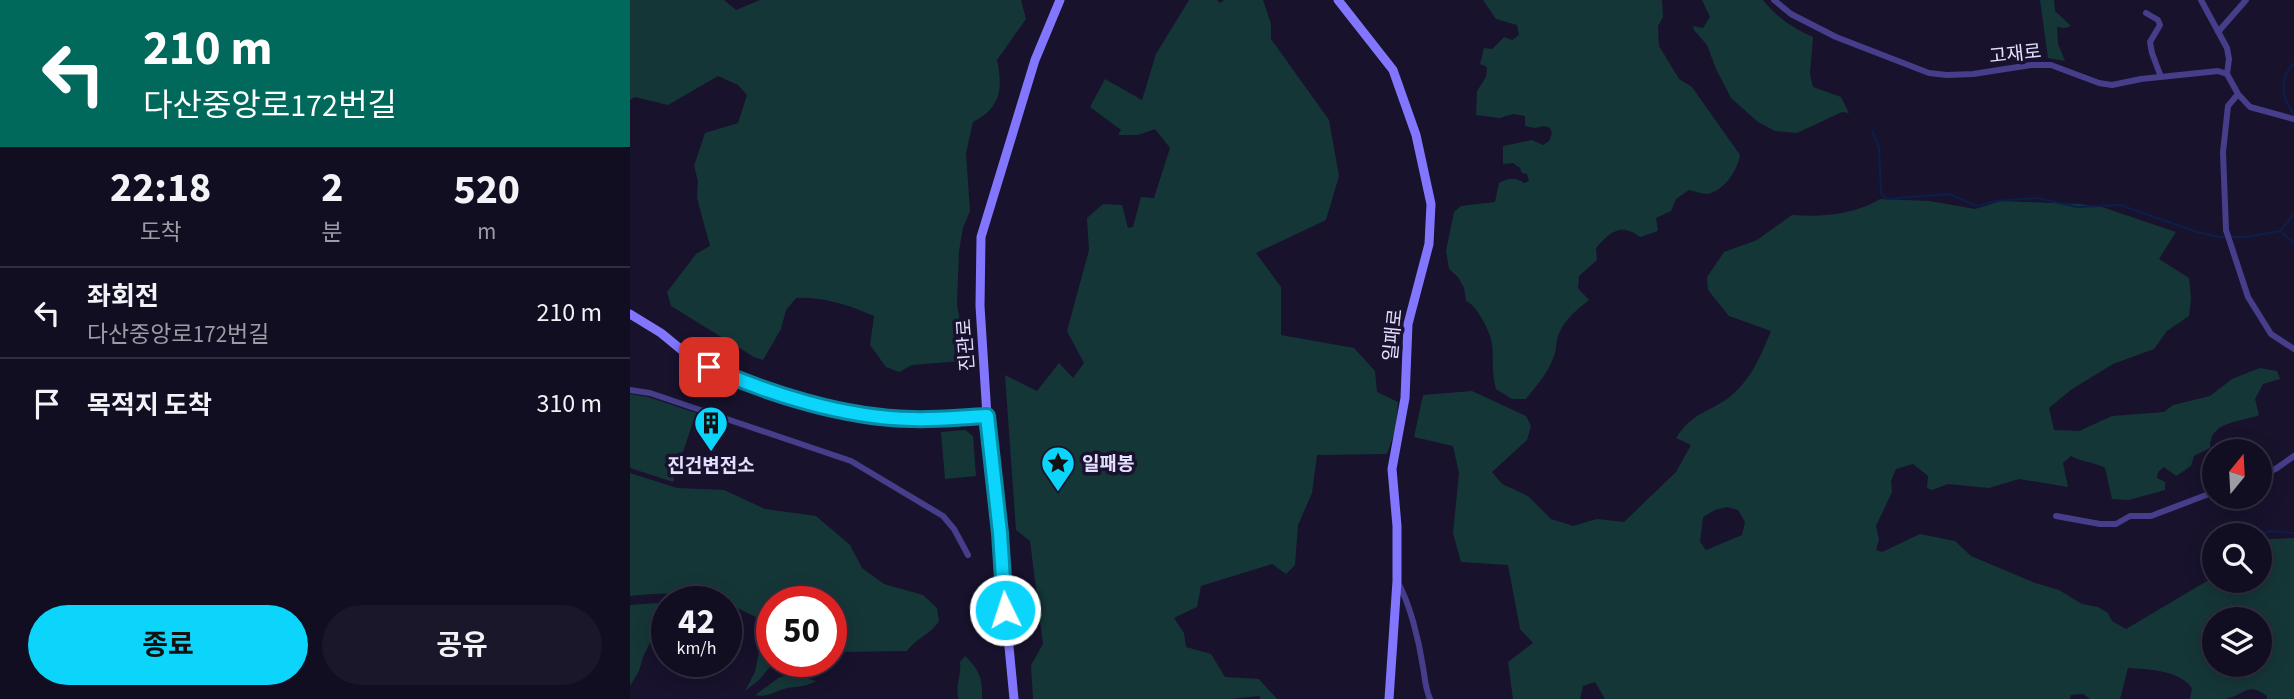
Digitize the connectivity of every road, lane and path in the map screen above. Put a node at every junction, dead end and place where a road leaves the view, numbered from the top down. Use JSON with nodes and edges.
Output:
{"nodes":[{"id":1,"x":1059,"y":0,"type":"edge"},
{"id":2,"x":1338,"y":0,"type":"edge"},
{"id":3,"x":1774,"y":0,"type":"edge"},
{"id":4,"x":2201,"y":0,"type":"edge"},
{"id":5,"x":2246,"y":0,"type":"edge"},
{"id":6,"x":2146,"y":13,"type":"dead end"},
{"id":7,"x":2218,"y":32,"type":"junction"},
{"id":8,"x":2227,"y":74,"type":"junction"},
{"id":9,"x":2161,"y":77,"type":"junction"},
{"id":10,"x":2238,"y":94,"type":"junction"},
{"id":11,"x":2294,"y":119,"type":"edge"},
{"id":12,"x":630,"y":314,"type":"edge"},
{"id":13,"x":2294,"y":349,"type":"edge"},
{"id":14,"x":630,"y":390,"type":"edge"},
{"id":15,"x":987,"y":416,"type":"junction"},
{"id":16,"x":2294,"y":456,"type":"edge"},
{"id":17,"x":2272,"y":470,"type":"edge"},
{"id":18,"x":2202,"y":497,"type":"edge"},
{"id":19,"x":2056,"y":516,"type":"dead end"},
{"id":20,"x":968,"y":555,"type":"dead end"},
{"id":21,"x":1397,"y":581,"type":"junction"},
{"id":22,"x":1014,"y":699,"type":"edge"},
{"id":23,"x":1389,"y":699,"type":"edge"},
{"id":24,"x":1430,"y":699,"type":"edge"}],
"edges":[{"from":1,"to":15,"type":"street","name":"진관로"},
{"from":2,"to":21,"type":"street","name":"일패로"},
{"from":3,"to":9,"type":"street","name":"고재로"},
{"from":4,"to":7,"type":"street"},
{"from":5,"to":7,"type":"street"},
{"from":6,"to":9,"type":"street"},
{"from":7,"to":8,"type":"street"},
{"from":8,"to":9,"type":"street","name":"고재로"},
{"from":8,"to":10,"type":"street"},
{"from":10,"to":11,"type":"street"},
{"from":10,"to":13,"type":"street"},
{"from":12,"to":15,"type":"street"},
{"from":14,"to":20,"type":"street"},
{"from":15,"to":22,"type":"street","name":"진관로"},
{"from":16,"to":17,"type":"street"},
{"from":18,"to":19,"type":"street"},
{"from":21,"to":23,"type":"street","name":"일패로"},
{"from":21,"to":24,"type":"street"}]}
